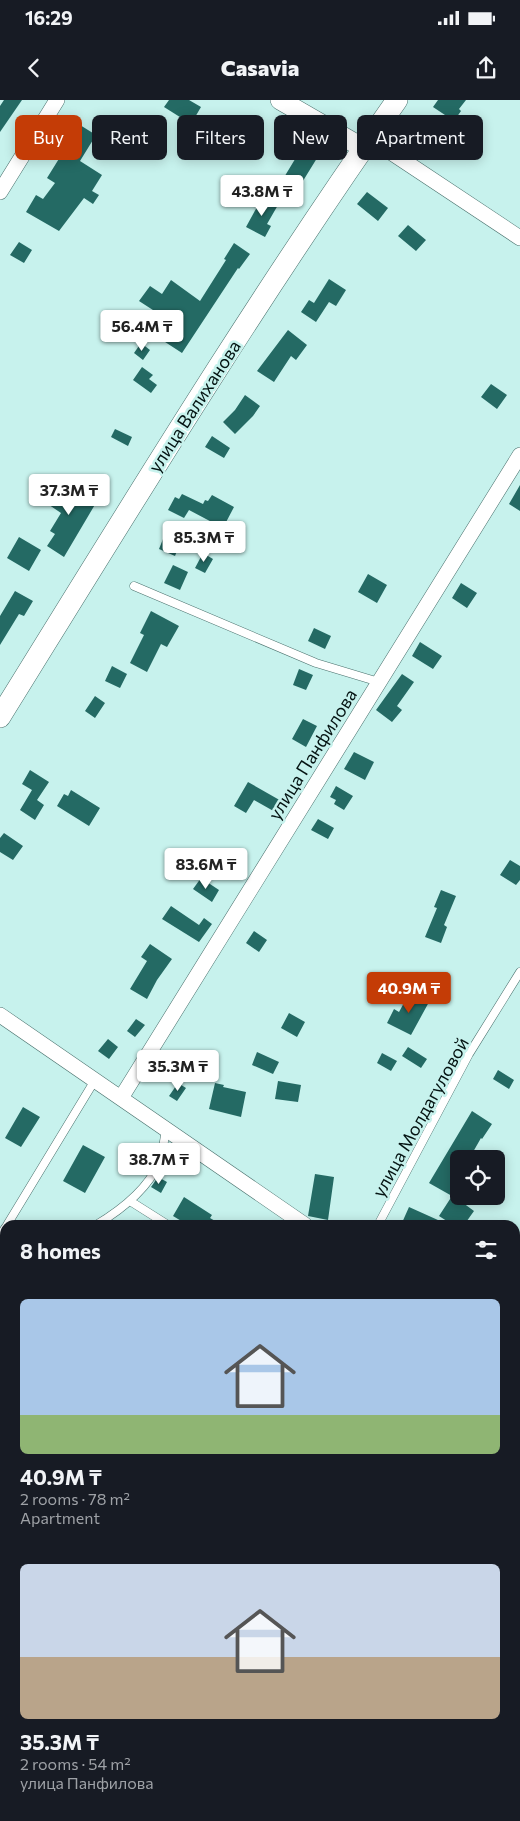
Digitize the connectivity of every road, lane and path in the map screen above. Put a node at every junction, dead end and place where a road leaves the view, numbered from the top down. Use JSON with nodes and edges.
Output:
{"nodes":[{"id":1,"x":57,"y":100,"type":"edge"},
{"id":2,"x":280,"y":100,"type":"edge"},
{"id":3,"x":396,"y":100,"type":"edge"},
{"id":4,"x":386,"y":115,"type":"edge"},
{"id":5,"x":357,"y":145,"type":"edge"},
{"id":6,"x":357,"y":157,"type":"edge"},
{"id":7,"x":403,"y":160,"type":"edge"},
{"id":8,"x":0,"y":192,"type":"edge"},
{"id":9,"x":520,"y":238,"type":"edge"},
{"id":10,"x":520,"y":455,"type":"edge"},
{"id":11,"x":134,"y":586,"type":"dead end"},
{"id":12,"x":379,"y":682,"type":"junction"},
{"id":13,"x":0,"y":717,"type":"edge"},
{"id":14,"x":520,"y":972,"type":"edge"},
{"id":15,"x":0,"y":1015,"type":"edge"},
{"id":16,"x":95,"y":1080,"type":"junction"},
{"id":17,"x":121,"y":1098,"type":"junction"},
{"id":18,"x":166,"y":1129,"type":"junction"},
{"id":19,"x":130,"y":1200,"type":"junction"},
{"id":20,"x":10,"y":1220,"type":"edge"},
{"id":21,"x":104,"y":1220,"type":"edge"},
{"id":22,"x":160,"y":1220,"type":"edge"},
{"id":23,"x":297,"y":1220,"type":"edge"},
{"id":24,"x":381,"y":1220,"type":"edge"}],
"edges":[{"from":1,"to":8,"type":"street"},
{"from":2,"to":5,"type":"street"},
{"from":3,"to":4,"type":"main road","name":"улица Валиханова"},
{"from":6,"to":13,"type":"main road","name":"улица Валиханова"},
{"from":7,"to":9,"type":"street"},
{"from":10,"to":12,"type":"street","name":"улица Панфилова"},
{"from":11,"to":12,"type":"lane"},
{"from":12,"to":17,"type":"street","name":"улица Панфилова"},
{"from":14,"to":24,"type":"lane","name":"улица Молдагуловой"},
{"from":15,"to":16,"type":"street"},
{"from":16,"to":17,"type":"street"},
{"from":16,"to":20,"type":"lane"},
{"from":17,"to":18,"type":"street"},
{"from":18,"to":19,"type":"lane"},
{"from":18,"to":23,"type":"street"},
{"from":19,"to":21,"type":"lane"},
{"from":19,"to":22,"type":"lane"}]}
